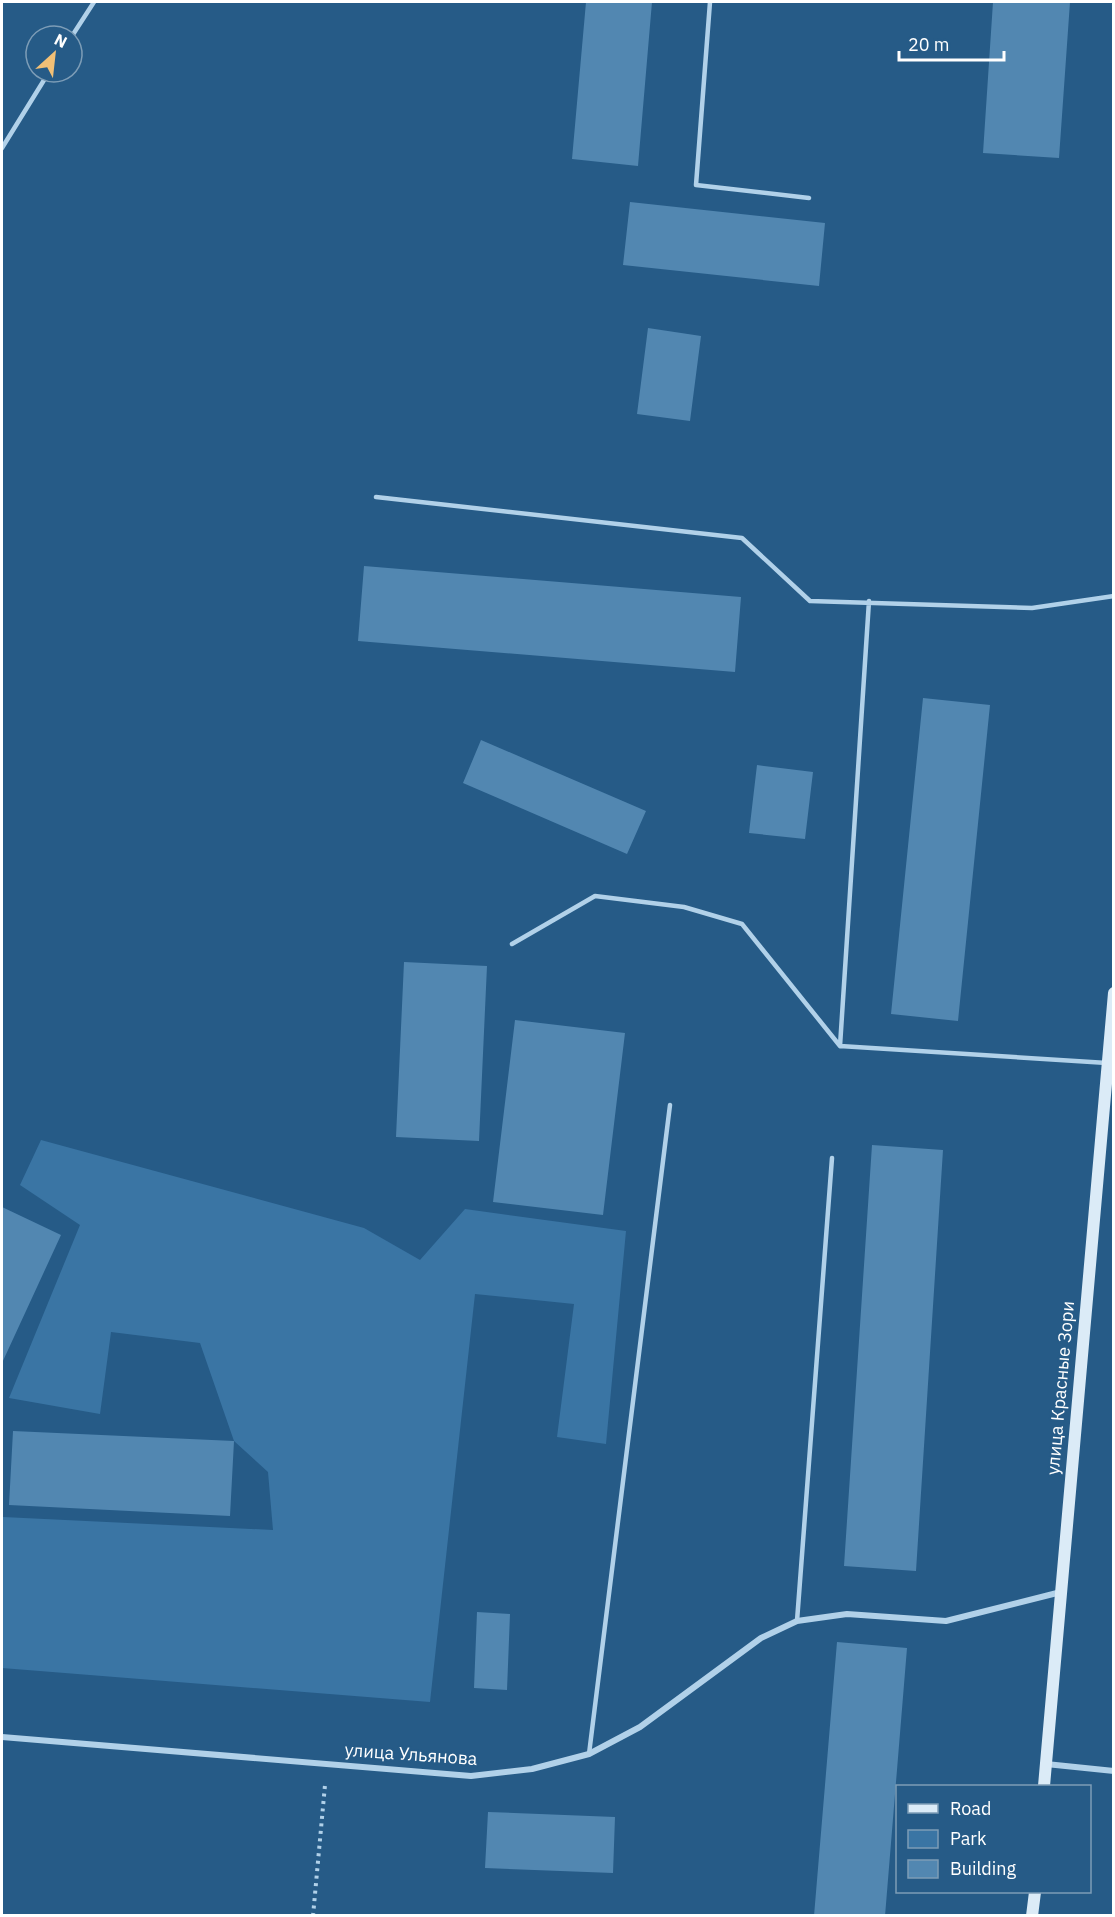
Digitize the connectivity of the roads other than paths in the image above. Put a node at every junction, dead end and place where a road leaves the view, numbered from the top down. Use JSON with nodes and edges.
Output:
{"nodes":[{"id":1,"x":94,"y":2,"type":"edge"},
{"id":2,"x":710,"y":2,"type":"edge"},
{"id":3,"x":80,"y":24,"type":"edge"},
{"id":4,"x":42,"y":84,"type":"edge"},
{"id":5,"x":2,"y":148,"type":"edge"},
{"id":6,"x":809,"y":198,"type":"dead end"},
{"id":7,"x":376,"y":497,"type":"dead end"},
{"id":8,"x":1113,"y":596,"type":"edge"},
{"id":9,"x":869,"y":602,"type":"junction"},
{"id":10,"x":512,"y":944,"type":"dead end"},
{"id":11,"x":1113,"y":993,"type":"edge"},
{"id":12,"x":840,"y":1046,"type":"junction"},
{"id":13,"x":1107,"y":1063,"type":"junction"},
{"id":14,"x":670,"y":1105,"type":"dead end"},
{"id":15,"x":832,"y":1158,"type":"dead end"},
{"id":16,"x":1061,"y":1592,"type":"junction"},
{"id":17,"x":797,"y":1621,"type":"junction"},
{"id":18,"x":2,"y":1737,"type":"edge"},
{"id":19,"x":589,"y":1754,"type":"junction"},
{"id":20,"x":1046,"y":1764,"type":"junction"},
{"id":21,"x":1113,"y":1771,"type":"edge"},
{"id":22,"x":1044,"y":1785,"type":"edge"},
{"id":23,"x":1035,"y":1893,"type":"edge"},
{"id":24,"x":1032,"y":1916,"type":"edge"}],
"edges":[{"from":1,"to":3,"type":"lane"},
{"from":2,"to":6,"type":"lane"},
{"from":4,"to":5,"type":"lane"},
{"from":7,"to":9,"type":"lane"},
{"from":8,"to":9,"type":"lane"},
{"from":9,"to":12,"type":"lane"},
{"from":10,"to":12,"type":"lane"},
{"from":11,"to":13,"type":"main road","name":"улица Красные Зори"},
{"from":12,"to":13,"type":"lane"},
{"from":13,"to":16,"type":"main road","name":"улица Красные Зори"},
{"from":14,"to":19,"type":"lane"},
{"from":15,"to":17,"type":"lane"},
{"from":16,"to":17,"type":"street","name":"улица Ульянова"},
{"from":16,"to":20,"type":"main road","name":"улица Красные Зори"},
{"from":17,"to":19,"type":"street","name":"улица Ульянова"},
{"from":18,"to":19,"type":"street","name":"улица Ульянова"},
{"from":20,"to":21,"type":"street"},
{"from":20,"to":22,"type":"main road","name":"улица Красные Зори"},
{"from":23,"to":24,"type":"main road"}]}
